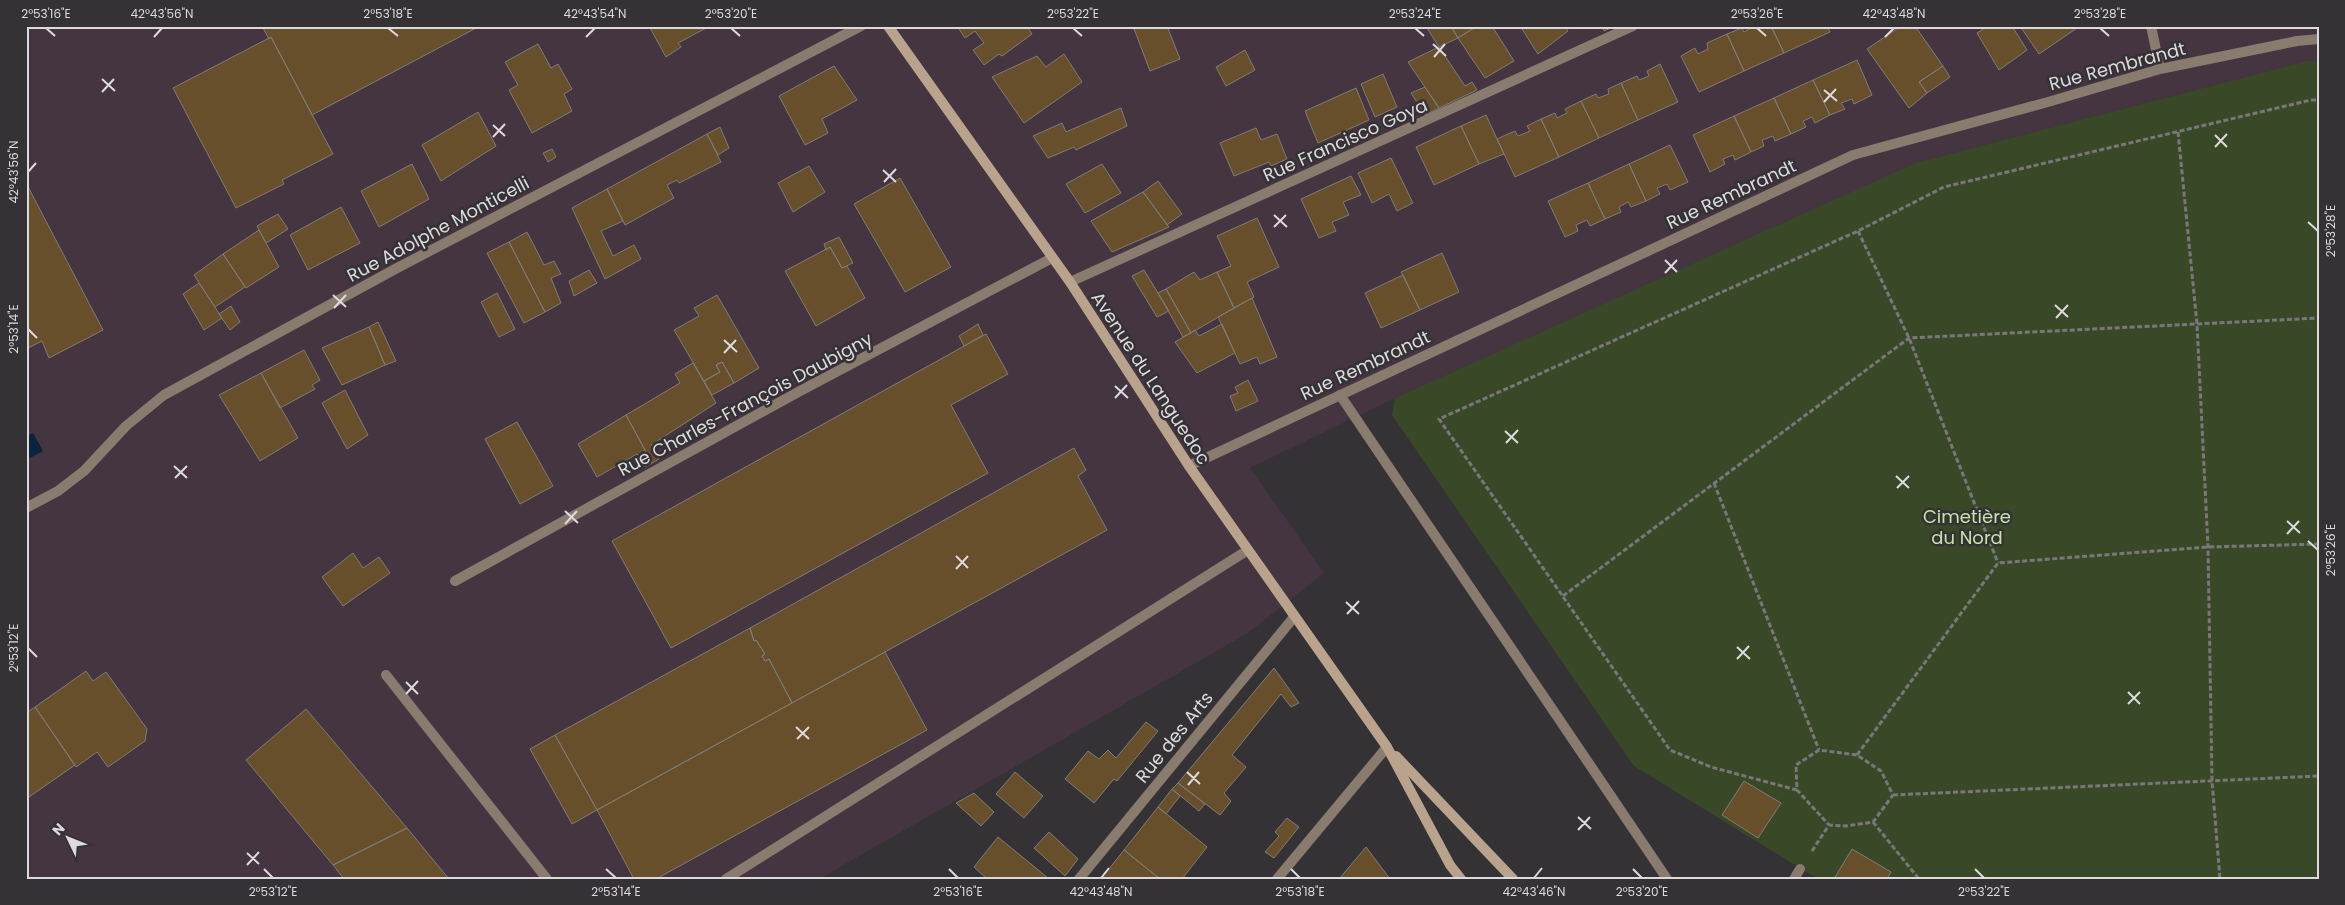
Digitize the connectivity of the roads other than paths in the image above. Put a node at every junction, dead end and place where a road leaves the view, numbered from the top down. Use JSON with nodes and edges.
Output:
{"nodes":[{"id":1,"x":861,"y":26,"type":"edge"},
{"id":2,"x":888,"y":26,"type":"edge"},
{"id":3,"x":1633,"y":26,"type":"edge"},
{"id":4,"x":2151,"y":26,"type":"edge"},
{"id":5,"x":2319,"y":39,"type":"edge"},
{"id":6,"x":2160,"y":69,"type":"junction"},
{"id":7,"x":1052,"y":258,"type":"junction"},
{"id":8,"x":1070,"y":282,"type":"junction"},
{"id":9,"x":1340,"y":395,"type":"junction"},
{"id":10,"x":1189,"y":466,"type":"junction"},
{"id":11,"x":26,"y":508,"type":"edge"},
{"id":12,"x":1248,"y":550,"type":"junction"},
{"id":13,"x":455,"y":580,"type":"dead end"},
{"id":14,"x":1294,"y":617,"type":"junction"},
{"id":15,"x":386,"y":675,"type":"dead end"},
{"id":16,"x":1387,"y":747,"type":"junction"},
{"id":17,"x":1800,"y":869,"type":"road end"},
{"id":18,"x":547,"y":879,"type":"edge"},
{"id":19,"x":726,"y":879,"type":"edge"},
{"id":20,"x":1079,"y":879,"type":"edge"},
{"id":21,"x":1276,"y":879,"type":"edge"},
{"id":22,"x":1461,"y":879,"type":"edge"},
{"id":23,"x":1513,"y":879,"type":"edge"},
{"id":24,"x":1667,"y":879,"type":"edge"},
{"id":25,"x":1794,"y":879,"type":"edge"}],
"edges":[{"from":1,"to":11,"type":"street","name":"Rue Adolphe Monticelli"},
{"from":2,"to":7,"type":"main road","name":"Avenue du Languedoc"},
{"from":3,"to":8,"type":"street","name":"Rue Francisco Goya"},
{"from":4,"to":6,"type":"street"},
{"from":5,"to":6,"type":"street","name":"Rue Rembrandt"},
{"from":6,"to":9,"type":"street","name":"Rue Rembrandt"},
{"from":7,"to":8,"type":"main road","name":"Avenue du Languedoc"},
{"from":7,"to":13,"type":"street","name":"Rue Charles-François Daubigny"},
{"from":8,"to":10,"type":"main road","name":"Avenue du Languedoc"},
{"from":9,"to":10,"type":"street","name":"Rue Rembrandt"},
{"from":9,"to":24,"type":"street"},
{"from":10,"to":12,"type":"main road","name":"Avenue du Languedoc"},
{"from":12,"to":14,"type":"main road","name":"Avenue du Languedoc"},
{"from":12,"to":19,"type":"street"},
{"from":14,"to":16,"type":"main road","name":"Avenue du Languedoc"},
{"from":14,"to":20,"type":"street","name":"Rue des Arts"},
{"from":15,"to":18,"type":"street"},
{"from":16,"to":21,"type":"street"},
{"from":16,"to":22,"type":"main road","name":"Avenue du Languedoc"},
{"from":16,"to":23,"type":"main road","name":"Avenue du Languedoc"},
{"from":17,"to":25,"type":"street"}]}
